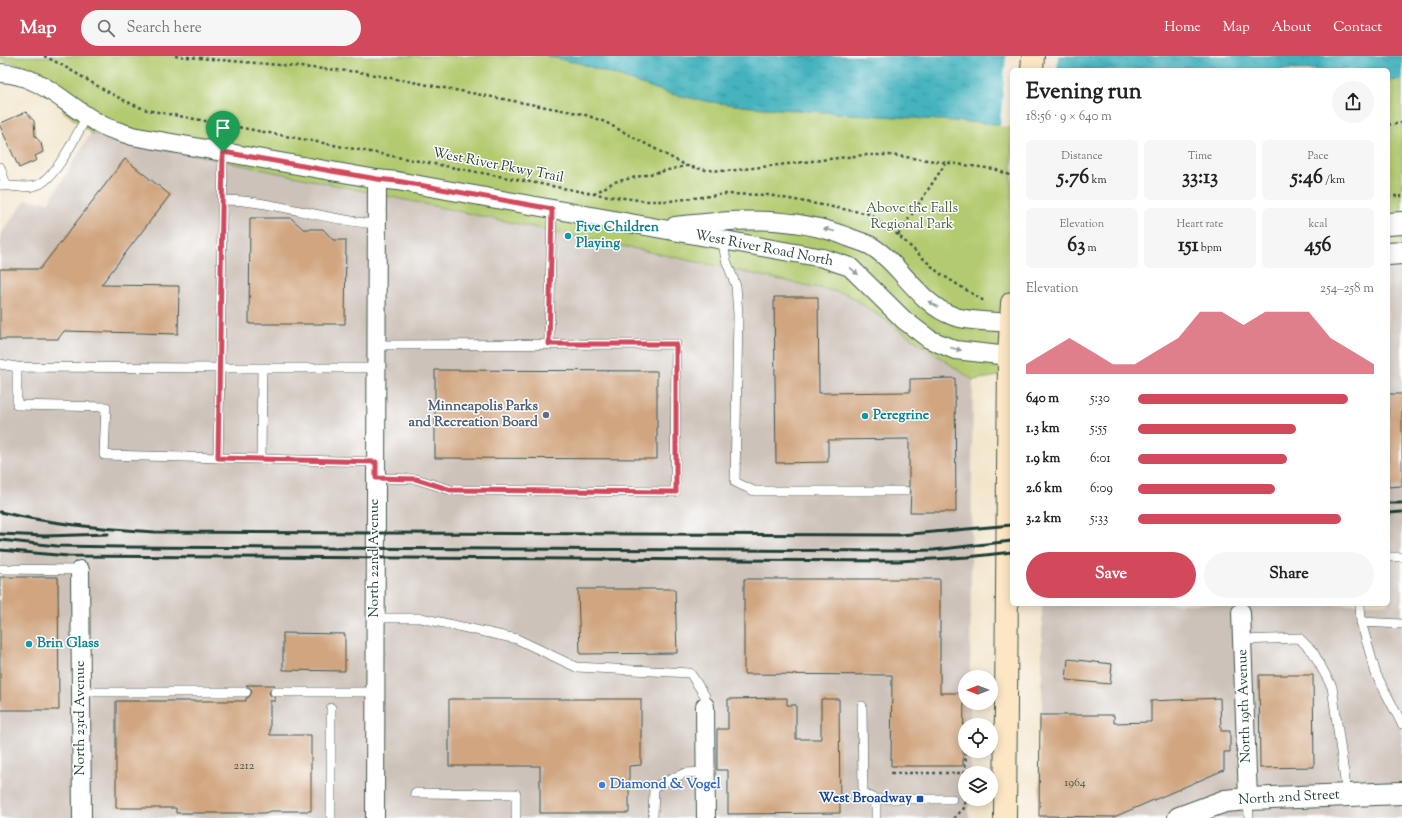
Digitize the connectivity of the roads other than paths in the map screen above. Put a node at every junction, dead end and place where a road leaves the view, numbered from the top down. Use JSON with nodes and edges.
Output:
{"nodes":[{"id":1,"x":1033,"y":56,"type":"edge"},
{"id":2,"x":1032,"y":68,"type":"edge"},
{"id":3,"x":0,"y":73,"type":"edge"},
{"id":4,"x":87,"y":116,"type":"junction"},
{"id":5,"x":223,"y":152,"type":"junction"},
{"id":6,"x":0,"y":167,"type":"edge"},
{"id":7,"x":377,"y":179,"type":"junction"},
{"id":8,"x":3,"y":185,"type":"edge"},
{"id":9,"x":222,"y":200,"type":"junction"},
{"id":10,"x":552,"y":209,"type":"junction"},
{"id":11,"x":722,"y":220,"type":"junction"},
{"id":12,"x":1402,"y":223,"type":"edge"},
{"id":13,"x":377,"y":224,"type":"junction"},
{"id":14,"x":1390,"y":224,"type":"edge"},
{"id":15,"x":652,"y":228,"type":"junction"},
{"id":16,"x":722,"y":240,"type":"junction"},
{"id":17,"x":1402,"y":253,"type":"edge"},
{"id":18,"x":1390,"y":254,"type":"edge"},
{"id":19,"x":1010,"y":316,"type":"edge"},
{"id":20,"x":549,"y":344,"type":"junction"},
{"id":21,"x":376,"y":345,"type":"junction"},
{"id":22,"x":1010,"y":356,"type":"edge"},
{"id":23,"x":0,"y":364,"type":"edge"},
{"id":24,"x":17,"y":367,"type":"junction"},
{"id":25,"x":220,"y":368,"type":"junction"},
{"id":26,"x":262,"y":368,"type":"junction"},
{"id":27,"x":376,"y":368,"type":"junction"},
{"id":28,"x":218,"y":458,"type":"junction"},
{"id":29,"x":261,"y":459,"type":"junction"},
{"id":30,"x":376,"y":470,"type":"junction"},
{"id":31,"x":905,"y":491,"type":"dead end"},
{"id":32,"x":1390,"y":557,"type":"edge"},
{"id":33,"x":1402,"y":557,"type":"edge"},
{"id":34,"x":0,"y":569,"type":"edge"},
{"id":35,"x":80,"y":570,"type":"joint"},
{"id":36,"x":1360,"y":606,"type":"edge"},
{"id":37,"x":1241,"y":612,"type":"dead end"},
{"id":38,"x":375,"y":618,"type":"junction"},
{"id":39,"x":1361,"y":622,"type":"junction"},
{"id":40,"x":1402,"y":624,"type":"edge"},
{"id":41,"x":1242,"y":640,"type":"junction"},
{"id":42,"x":81,"y":692,"type":"junction"},
{"id":43,"x":246,"y":692,"type":"dead end"},
{"id":44,"x":275,"y":692,"type":"dead end"},
{"id":45,"x":375,"y":692,"type":"junction"},
{"id":46,"x":705,"y":706,"type":"joint"},
{"id":47,"x":862,"y":706,"type":"dead end"},
{"id":48,"x":331,"y":708,"type":"dead end"},
{"id":49,"x":1402,"y":724,"type":"edge"},
{"id":50,"x":706,"y":772,"type":"junction"},
{"id":51,"x":415,"y":793,"type":"dead end"},
{"id":52,"x":1402,"y":794,"type":"edge"},
{"id":53,"x":1347,"y":795,"type":"junction"},
{"id":54,"x":876,"y":799,"type":"junction"},
{"id":55,"x":952,"y":799,"type":"dead end"},
{"id":56,"x":1248,"y":808,"type":"edge"},
{"id":57,"x":82,"y":818,"type":"edge"},
{"id":58,"x":331,"y":818,"type":"edge"},
{"id":59,"x":375,"y":818,"type":"edge"},
{"id":60,"x":516,"y":818,"type":"edge"},
{"id":61,"x":653,"y":818,"type":"edge"},
{"id":62,"x":706,"y":818,"type":"edge"},
{"id":63,"x":876,"y":818,"type":"edge"},
{"id":64,"x":1005,"y":818,"type":"edge"},
{"id":65,"x":1179,"y":818,"type":"edge"}],
"edges":[{"from":1,"to":2,"type":"main road"},
{"from":3,"to":4,"type":"street","name":"West River Road North"},
{"from":4,"to":5,"type":"street","name":"West River Road North"},
{"from":4,"to":8,"type":"lane"},
{"from":5,"to":7,"type":"street","name":"West River Road North"},
{"from":5,"to":9,"type":"lane"},
{"from":6,"to":8,"type":"lane"},
{"from":7,"to":10,"type":"street","name":"West River Road North"},
{"from":7,"to":13,"type":"street","name":"North 22nd Avenue"},
{"from":9,"to":13,"type":"lane"},
{"from":9,"to":25,"type":"lane"},
{"from":10,"to":15,"type":"street","name":"West River Road North"},
{"from":10,"to":20,"type":"lane"},
{"from":11,"to":15,"type":"street","name":"West River Road North"},
{"from":11,"to":16,"type":"lane"},
{"from":19,"to":11,"type":"street","name":"West River Road North","one_way":true},
{"from":12,"to":14,"type":"street"},
{"from":13,"to":21,"type":"street","name":"North 22nd Avenue"},
{"from":15,"to":16,"type":"street","name":"West River Road North"},
{"from":16,"to":22,"type":"street","name":"West River Road North","one_way":true},
{"from":16,"to":31,"type":"lane"},
{"from":17,"to":18,"type":"street"},
{"from":20,"to":21,"type":"lane"},
{"from":20,"to":30,"type":"lane"},
{"from":21,"to":27,"type":"street","name":"North 22nd Avenue"},
{"from":22,"to":64,"type":"main road"},
{"from":23,"to":24,"type":"lane"},
{"from":24,"to":25,"type":"lane"},
{"from":24,"to":28,"type":"lane"},
{"from":25,"to":26,"type":"lane"},
{"from":25,"to":28,"type":"lane"},
{"from":26,"to":27,"type":"lane"},
{"from":26,"to":29,"type":"lane"},
{"from":27,"to":30,"type":"street","name":"North 22nd Avenue"},
{"from":28,"to":29,"type":"lane"},
{"from":29,"to":30,"type":"lane"},
{"from":30,"to":38,"type":"street","name":"North 22nd Avenue"},
{"from":32,"to":33,"type":"lane"},
{"from":34,"to":35,"type":"lane"},
{"from":35,"to":42,"type":"street","name":"North 23rd Avenue"},
{"from":36,"to":39,"type":"lane"},
{"from":37,"to":41,"type":"street","name":"North 19th Avenue"},
{"from":38,"to":45,"type":"street","name":"North 22nd Avenue"},
{"from":38,"to":46,"type":"lane"},
{"from":39,"to":40,"type":"lane"},
{"from":39,"to":49,"type":"lane"},
{"from":41,"to":53,"type":"lane"},
{"from":41,"to":56,"type":"street","name":"North 19th Avenue"},
{"from":42,"to":43,"type":"lane"},
{"from":42,"to":57,"type":"street","name":"North 23rd Avenue"},
{"from":44,"to":45,"type":"lane"},
{"from":45,"to":59,"type":"street","name":"North 22nd Avenue"},
{"from":46,"to":50,"type":"street"},
{"from":47,"to":54,"type":"lane"},
{"from":48,"to":58,"type":"lane"},
{"from":50,"to":61,"type":"lane"},
{"from":50,"to":62,"type":"street"},
{"from":51,"to":60,"type":"lane"},
{"from":52,"to":53,"type":"street","name":"North 2nd Street"},
{"from":53,"to":56,"type":"street","name":"North 2nd Street"},
{"from":54,"to":55,"type":"lane"},
{"from":54,"to":63,"type":"lane"},
{"from":56,"to":65,"type":"street","name":"North 2nd Street"}]}
